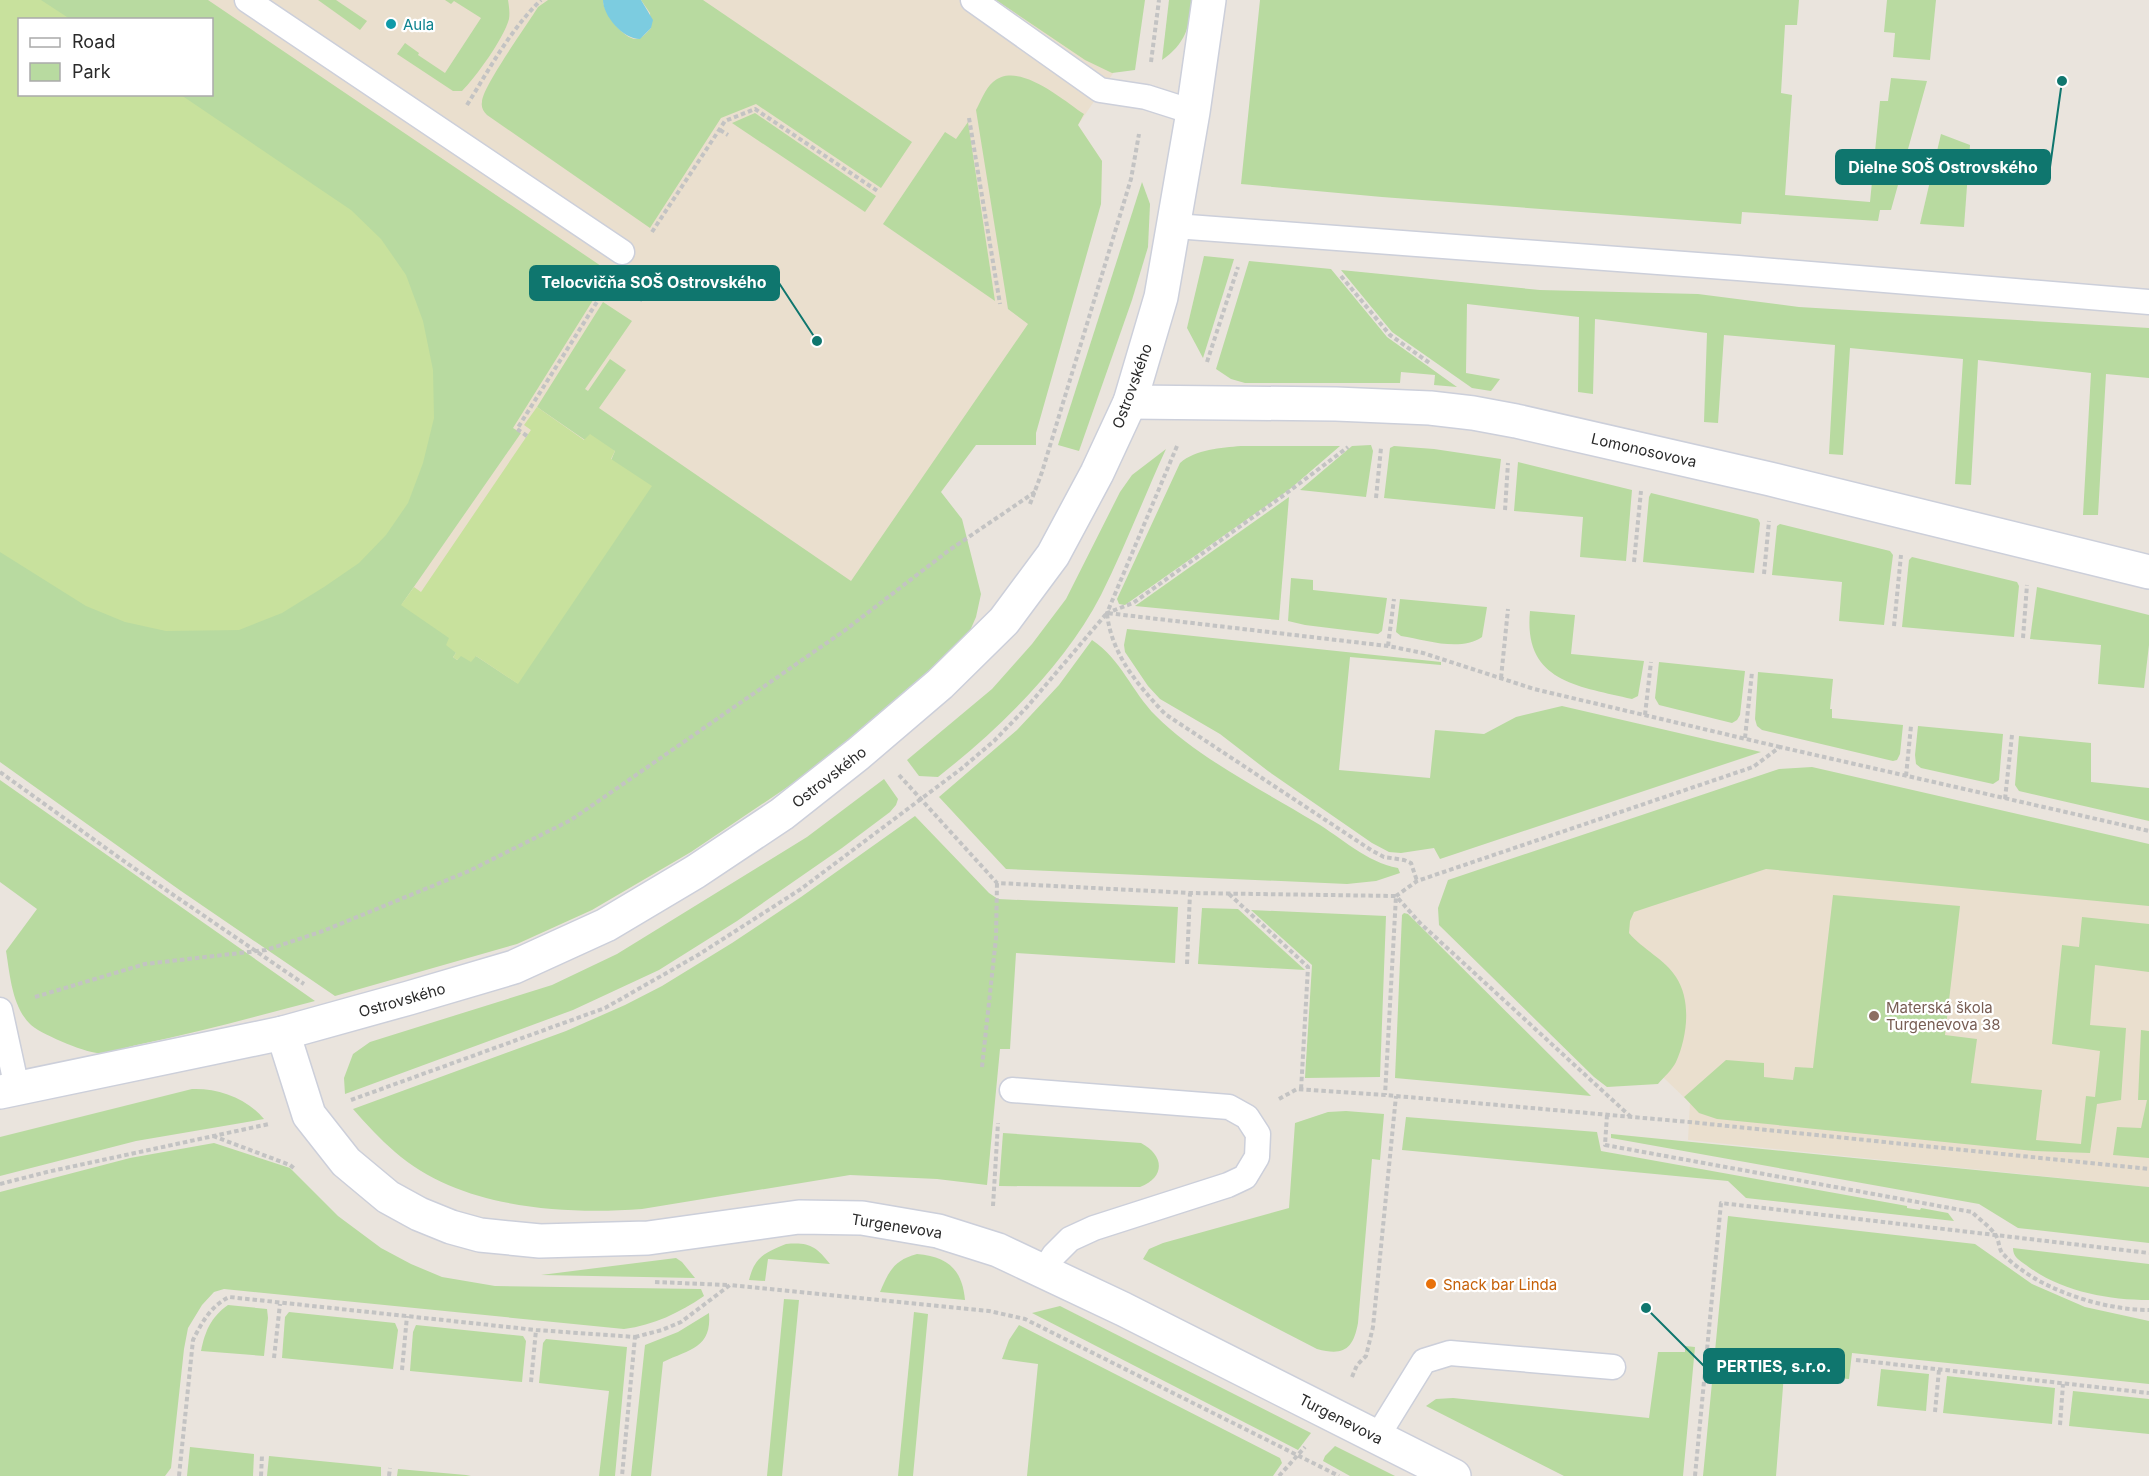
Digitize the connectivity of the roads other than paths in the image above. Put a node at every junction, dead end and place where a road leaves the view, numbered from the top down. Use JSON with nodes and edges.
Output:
{"nodes":[{"id":1,"x":247,"y":0,"type":"edge"},
{"id":2,"x":973,"y":0,"type":"edge"},
{"id":3,"x":1209,"y":0,"type":"edge"},
{"id":4,"x":1194,"y":112,"type":"junction"},
{"id":5,"x":1175,"y":226,"type":"junction"},
{"id":6,"x":622,"y":252,"type":"dead end"},
{"id":7,"x":2149,"y":302,"type":"edge"},
{"id":8,"x":1130,"y":402,"type":"junction"},
{"id":9,"x":2149,"y":572,"type":"edge"},
{"id":10,"x":0,"y":1010,"type":"edge"},
{"id":11,"x":283,"y":1032,"type":"junction"},
{"id":12,"x":8,"y":1090,"type":"edge"},
{"id":13,"x":1012,"y":1090,"type":"dead end"},
{"id":14,"x":1043,"y":1272,"type":"junction"},
{"id":15,"x":1613,"y":1367,"type":"dead end"},
{"id":16,"x":1377,"y":1437,"type":"junction"},
{"id":17,"x":1454,"y":1476,"type":"edge"}],
"edges":[{"from":1,"to":6,"type":"lane"},
{"from":2,"to":4,"type":"lane"},
{"from":3,"to":4,"type":"street","name":"Ostrovského"},
{"from":4,"to":5,"type":"street","name":"Ostrovského"},
{"from":5,"to":7,"type":"lane"},
{"from":5,"to":8,"type":"street","name":"Ostrovského"},
{"from":8,"to":9,"type":"street","name":"Lomonosovova"},
{"from":8,"to":11,"type":"street","name":"Ostrovského"},
{"from":10,"to":12,"type":"lane"},
{"from":11,"to":12,"type":"street","name":"Ostrovského"},
{"from":11,"to":14,"type":"street","name":"Turgenevova"},
{"from":13,"to":14,"type":"lane"},
{"from":14,"to":16,"type":"street","name":"Turgenevova"},
{"from":15,"to":16,"type":"lane"},
{"from":16,"to":17,"type":"street","name":"Turgenevova"}]}
